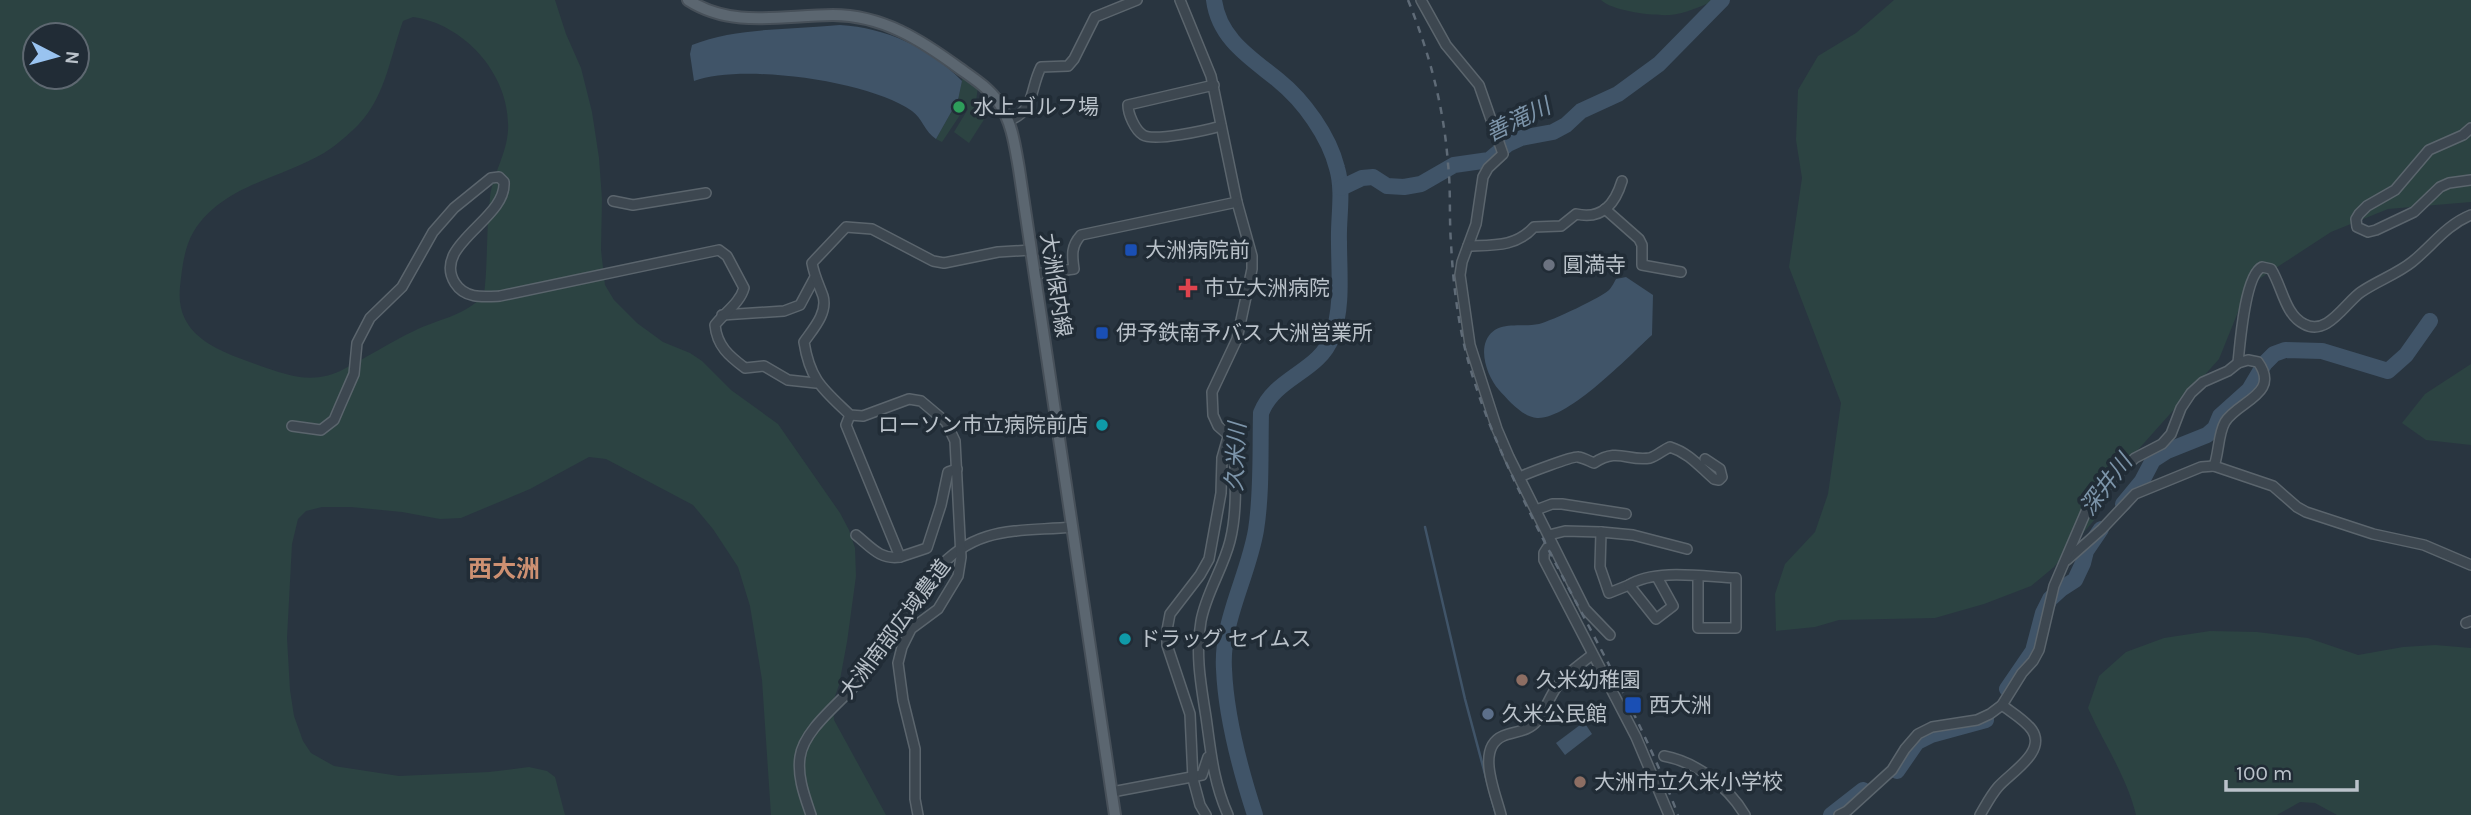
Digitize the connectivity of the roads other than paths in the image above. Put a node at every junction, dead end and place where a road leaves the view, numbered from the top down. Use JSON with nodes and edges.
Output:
{"nodes":[{"id":1,"x":688,"y":0,"type":"edge"},
{"id":2,"x":1137,"y":0,"type":"edge"},
{"id":3,"x":1180,"y":0,"type":"edge"},
{"id":4,"x":1421,"y":0,"type":"edge"},
{"id":5,"x":1214,"y":85,"type":"junction"},
{"id":6,"x":1008,"y":121,"type":"junction"},
{"id":7,"x":1221,"y":126,"type":"junction"},
{"id":8,"x":2471,"y":128,"type":"edge"},
{"id":9,"x":2471,"y":180,"type":"edge"},
{"id":10,"x":1622,"y":181,"type":"dead end"},
{"id":11,"x":706,"y":193,"type":"dead end"},
{"id":12,"x":613,"y":201,"type":"dead end"},
{"id":13,"x":1237,"y":202,"type":"junction"},
{"id":14,"x":1605,"y":209,"type":"junction"},
{"id":15,"x":2471,"y":215,"type":"edge"},
{"id":16,"x":1468,"y":246,"type":"junction"},
{"id":17,"x":1031,"y":250,"type":"junction"},
{"id":18,"x":1681,"y":272,"type":"dead end"},
{"id":19,"x":1035,"y":274,"type":"junction"},
{"id":20,"x":815,"y":277,"type":"junction"},
{"id":21,"x":722,"y":315,"type":"junction"},
{"id":22,"x":2238,"y":363,"type":"junction"},
{"id":23,"x":816,"y":383,"type":"junction"},
{"id":24,"x":850,"y":415,"type":"junction"},
{"id":25,"x":292,"y":426,"type":"dead end"},
{"id":26,"x":1228,"y":437,"type":"junction"},
{"id":27,"x":1705,"y":459,"type":"dead end"},
{"id":28,"x":2214,"y":466,"type":"junction"},
{"id":29,"x":957,"y":469,"type":"junction"},
{"id":30,"x":1520,"y":477,"type":"junction"},
{"id":31,"x":1536,"y":510,"type":"junction"},
{"id":32,"x":1626,"y":514,"type":"dead end"},
{"id":33,"x":1072,"y":527,"type":"junction"},
{"id":34,"x":1601,"y":532,"type":"junction"},
{"id":35,"x":856,"y":535,"type":"dead end"},
{"id":36,"x":1550,"y":538,"type":"junction"},
{"id":37,"x":960,"y":547,"type":"junction"},
{"id":38,"x":1687,"y":549,"type":"dead end"},
{"id":39,"x":900,"y":557,"type":"junction"},
{"id":40,"x":2065,"y":562,"type":"junction"},
{"id":41,"x":2471,"y":565,"type":"edge"},
{"id":42,"x":1698,"y":576,"type":"junction"},
{"id":43,"x":1657,"y":577,"type":"junction"},
{"id":44,"x":1629,"y":585,"type":"junction"},
{"id":45,"x":1610,"y":635,"type":"dead end"},
{"id":46,"x":1592,"y":655,"type":"junction"},
{"id":47,"x":2002,"y":705,"type":"junction"},
{"id":48,"x":1209,"y":744,"type":"junction"},
{"id":49,"x":1664,"y":756,"type":"dead end"},
{"id":50,"x":1192,"y":778,"type":"junction"},
{"id":51,"x":1112,"y":792,"type":"junction"},
{"id":52,"x":811,"y":815,"type":"edge"},
{"id":53,"x":918,"y":815,"type":"edge"},
{"id":54,"x":1115,"y":815,"type":"edge"},
{"id":55,"x":1206,"y":815,"type":"edge"},
{"id":56,"x":1228,"y":815,"type":"edge"},
{"id":57,"x":1501,"y":815,"type":"edge"},
{"id":58,"x":1669,"y":815,"type":"edge"},
{"id":59,"x":1745,"y":815,"type":"edge"},
{"id":60,"x":1839,"y":815,"type":"edge"},
{"id":61,"x":1980,"y":815,"type":"edge"}],
"edges":[{"from":1,"to":6,"type":"main road","name":"大洲保内線"},
{"from":2,"to":6,"type":"street"},
{"from":3,"to":5,"type":"street"},
{"from":4,"to":16,"type":"street"},
{"from":5,"to":7,"type":"street"},
{"from":5,"to":7,"type":"street"},
{"from":6,"to":17,"type":"main road","name":"大洲保内線"},
{"from":7,"to":13,"type":"street"},
{"from":8,"to":9,"type":"street"},
{"from":10,"to":14,"type":"street"},
{"from":11,"to":12,"type":"street"},
{"from":13,"to":19,"type":"street"},
{"from":13,"to":26,"type":"street"},
{"from":14,"to":16,"type":"street"},
{"from":14,"to":18,"type":"street"},
{"from":15,"to":22,"type":"street"},
{"from":16,"to":30,"type":"street"},
{"from":17,"to":19,"type":"main road","name":"大洲保内線"},
{"from":17,"to":20,"type":"street"},
{"from":19,"to":33,"type":"main road","name":"大洲保内線"},
{"from":20,"to":21,"type":"street"},
{"from":20,"to":23,"type":"street"},
{"from":21,"to":23,"type":"street"},
{"from":21,"to":25,"type":"street"},
{"from":22,"to":28,"type":"street"},
{"from":22,"to":40,"type":"street"},
{"from":23,"to":24,"type":"street"},
{"from":24,"to":29,"type":"street"},
{"from":24,"to":39,"type":"street"},
{"from":26,"to":48,"type":"street"},
{"from":26,"to":50,"type":"street"},
{"from":27,"to":30,"type":"street"},
{"from":28,"to":40,"type":"street"},
{"from":28,"to":41,"type":"street"},
{"from":29,"to":37,"type":"street"},
{"from":29,"to":39,"type":"street"},
{"from":30,"to":31,"type":"street"},
{"from":31,"to":32,"type":"street"},
{"from":31,"to":36,"type":"street"},
{"from":33,"to":37,"type":"street","name":"大洲南部広域農道"},
{"from":33,"to":51,"type":"main road","name":"大洲保内線"},
{"from":34,"to":36,"type":"street"},
{"from":34,"to":38,"type":"street"},
{"from":34,"to":44,"type":"street"},
{"from":35,"to":39,"type":"street"},
{"from":36,"to":45,"type":"street"},
{"from":36,"to":46,"type":"street"},
{"from":37,"to":52,"type":"street","name":"大洲南部広域農道"},
{"from":37,"to":53,"type":"street"},
{"from":40,"to":47,"type":"street"},
{"from":42,"to":42,"type":"street"},
{"from":42,"to":43,"type":"street"},
{"from":43,"to":44,"type":"street"},
{"from":43,"to":44,"type":"street"},
{"from":46,"to":57,"type":"street"},
{"from":46,"to":58,"type":"street"},
{"from":47,"to":60,"type":"street"},
{"from":47,"to":61,"type":"street"},
{"from":48,"to":50,"type":"street"},
{"from":48,"to":56,"type":"street"},
{"from":49,"to":59,"type":"street"},
{"from":50,"to":51,"type":"street"},
{"from":50,"to":55,"type":"street"},
{"from":51,"to":54,"type":"main road","name":"大洲保内線"}]}
